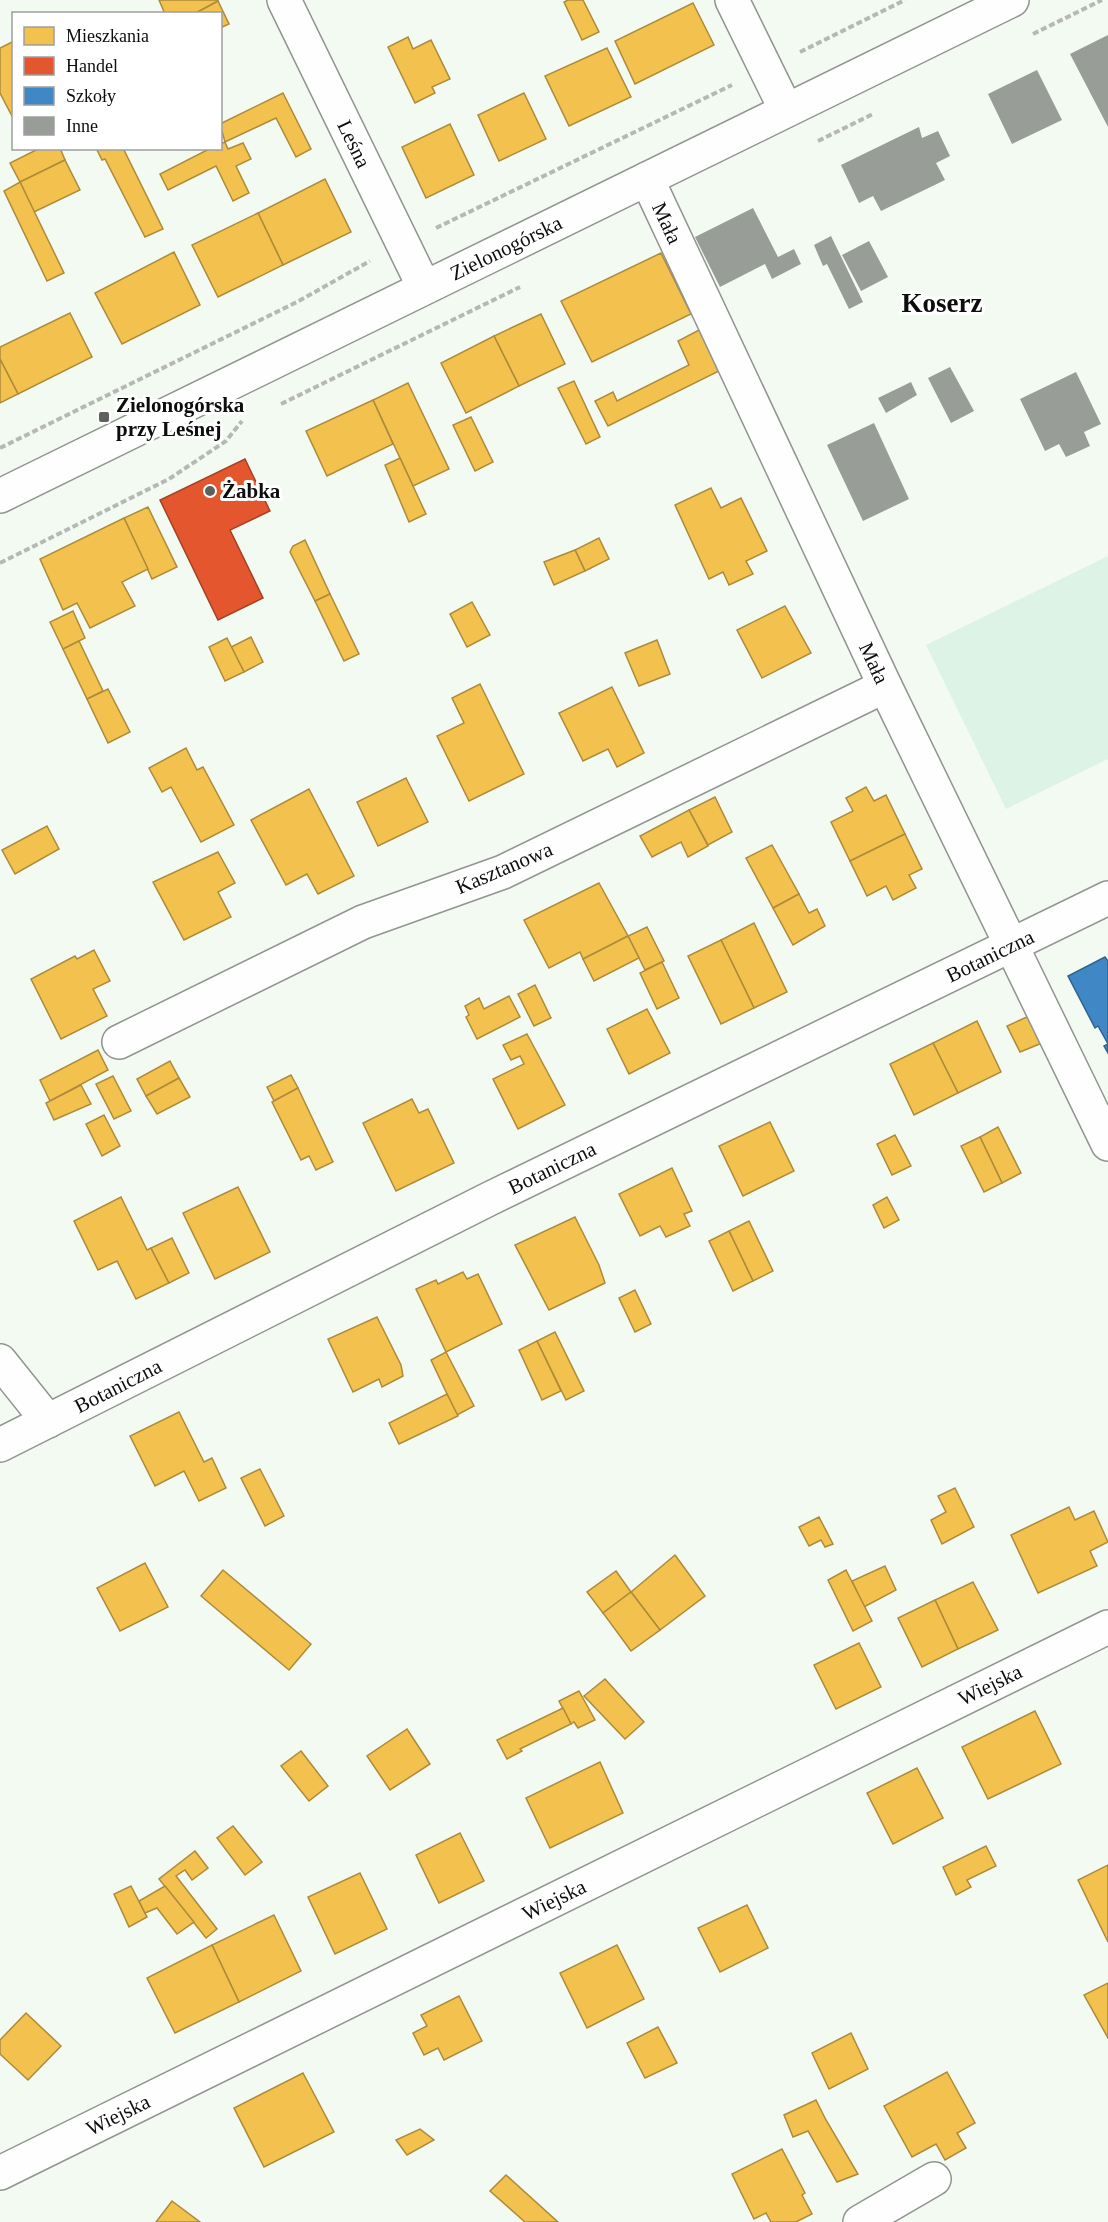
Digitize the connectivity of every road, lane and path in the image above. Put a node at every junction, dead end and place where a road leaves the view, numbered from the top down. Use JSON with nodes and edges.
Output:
{"nodes":[{"id":1,"x":284,"y":0,"type":"edge"},
{"id":2,"x":732,"y":0,"type":"edge"},
{"id":3,"x":904,"y":0,"type":"edge"},
{"id":4,"x":1012,"y":0,"type":"edge"},
{"id":5,"x":1102,"y":0,"type":"edge"},
{"id":6,"x":1025,"y":38,"type":"dead end"},
{"id":7,"x":766,"y":69,"type":"junction"},
{"id":8,"x":786,"y":110,"type":"junction"},
{"id":9,"x":881,"y":110,"type":"dead end"},
{"id":10,"x":809,"y":145,"type":"dead end"},
{"id":11,"x":646,"y":179,"type":"junction"},
{"id":12,"x":404,"y":244,"type":"junction"},
{"id":13,"x":524,"y":285,"type":"dead end"},
{"id":14,"x":424,"y":287,"type":"junction"},
{"id":15,"x":276,"y":406,"type":"dead end"},
{"id":16,"x":243,"y":420,"type":"dead end"},
{"id":17,"x":0,"y":447,"type":"edge"},
{"id":18,"x":0,"y":496,"type":"edge"},
{"id":19,"x":0,"y":563,"type":"edge"},
{"id":20,"x":885,"y":686,"type":"junction"},
{"id":21,"x":1108,"y":898,"type":"edge"},
{"id":22,"x":1012,"y":946,"type":"junction"},
{"id":23,"x":119,"y":1042,"type":"dead end"},
{"id":24,"x":1108,"y":1144,"type":"edge"},
{"id":25,"x":0,"y":1361,"type":"edge"},
{"id":26,"x":48,"y":1421,"type":"junction"},
{"id":27,"x":0,"y":1445,"type":"edge"},
{"id":28,"x":1108,"y":1627,"type":"edge"},
{"id":29,"x":0,"y":2173,"type":"edge"},
{"id":30,"x":934,"y":2179,"type":"dead end"},
{"id":31,"x":860,"y":2222,"type":"edge"}],
"edges":[{"from":1,"to":12,"type":"street","name":"Leśna"},
{"from":2,"to":7,"type":"street"},
{"from":3,"to":7,"type":"path"},
{"from":4,"to":8,"type":"street","name":"Zielonogórska"},
{"from":5,"to":6,"type":"path"},
{"from":7,"to":8,"type":"street"},
{"from":7,"to":12,"type":"path"},
{"from":8,"to":11,"type":"street","name":"Zielonogórska"},
{"from":9,"to":10,"type":"path"},
{"from":11,"to":14,"type":"street","name":"Zielonogórska"},
{"from":11,"to":20,"type":"street","name":"Mała"},
{"from":12,"to":14,"type":"street","name":"Leśna"},
{"from":12,"to":17,"type":"path"},
{"from":13,"to":15,"type":"path"},
{"from":14,"to":18,"type":"street","name":"Zielonogórska"},
{"from":16,"to":19,"type":"path"},
{"from":20,"to":22,"type":"street","name":"Mała"},
{"from":20,"to":23,"type":"street","name":"Kasztanowa"},
{"from":21,"to":22,"type":"street","name":"Botaniczna"},
{"from":22,"to":24,"type":"street","name":"Mała"},
{"from":22,"to":26,"type":"street","name":"Botaniczna"},
{"from":25,"to":26,"type":"street"},
{"from":26,"to":27,"type":"street","name":"Botaniczna"},
{"from":28,"to":29,"type":"street","name":"Wiejska"},
{"from":30,"to":31,"type":"street"}]}
